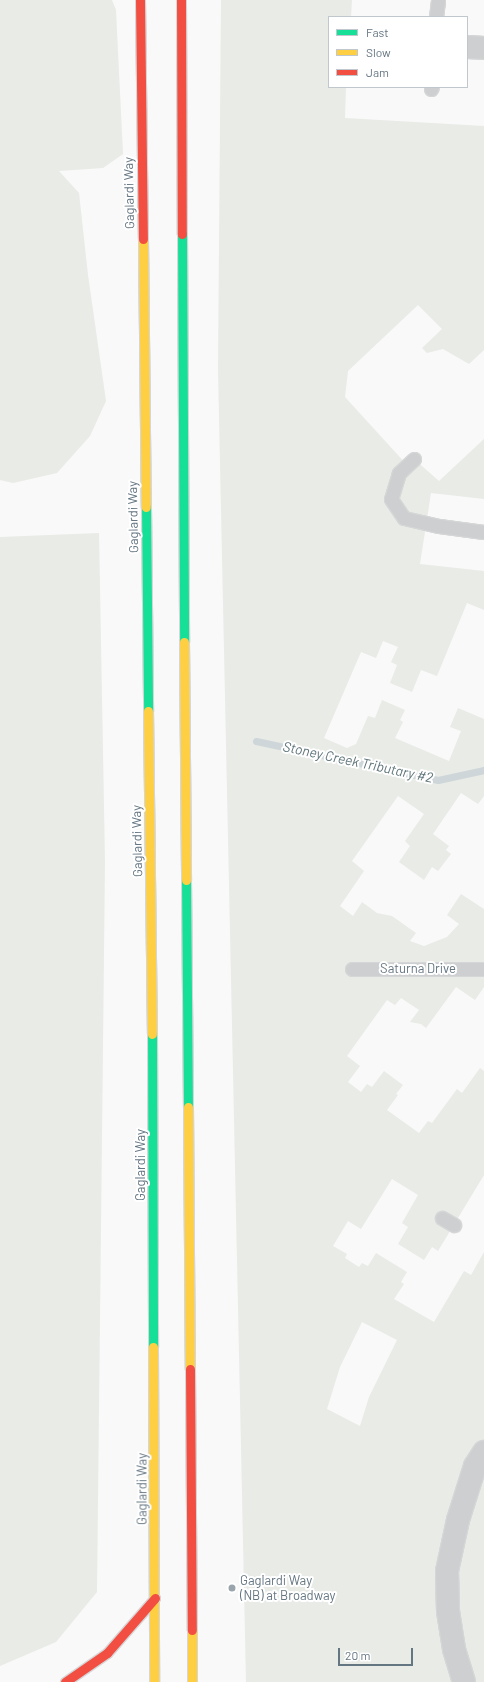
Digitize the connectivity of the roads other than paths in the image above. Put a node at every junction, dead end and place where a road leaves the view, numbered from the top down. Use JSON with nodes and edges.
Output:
{"nodes":[{"id":1,"x":140,"y":0,"type":"edge"},
{"id":2,"x":181,"y":0,"type":"edge"},
{"id":3,"x":438,"y":0,"type":"edge"},
{"id":4,"x":436,"y":16,"type":"edge"},
{"id":5,"x":468,"y":46,"type":"edge"},
{"id":6,"x":484,"y":48,"type":"edge"},
{"id":7,"x":414,"y":459,"type":"dead end"},
{"id":8,"x":484,"y":532,"type":"edge"},
{"id":9,"x":352,"y":969,"type":"dead end"},
{"id":10,"x":484,"y":969,"type":"edge"},
{"id":11,"x":442,"y":1218,"type":"dead end"},
{"id":12,"x":454,"y":1225,"type":"dead end"},
{"id":13,"x":484,"y":1452,"type":"edge"},
{"id":14,"x":155,"y":1598,"type":"junction"},
{"id":15,"x":65,"y":1682,"type":"edge"},
{"id":16,"x":154,"y":1682,"type":"edge"},
{"id":17,"x":192,"y":1682,"type":"edge"},
{"id":18,"x":464,"y":1682,"type":"edge"}],
"edges":[{"from":1,"to":14,"type":"main road","name":"Gaglardi Way"},
{"from":2,"to":17,"type":"main road"},
{"from":3,"to":4,"type":"lane"},
{"from":5,"to":6,"type":"street"},
{"from":7,"to":8,"type":"lane"},
{"from":9,"to":10,"type":"lane","name":"Saturna Drive"},
{"from":11,"to":12,"type":"lane"},
{"from":13,"to":18,"type":"street"},
{"from":14,"to":15,"type":"main road"},
{"from":14,"to":16,"type":"main road","name":"Gaglardi Way"}]}
